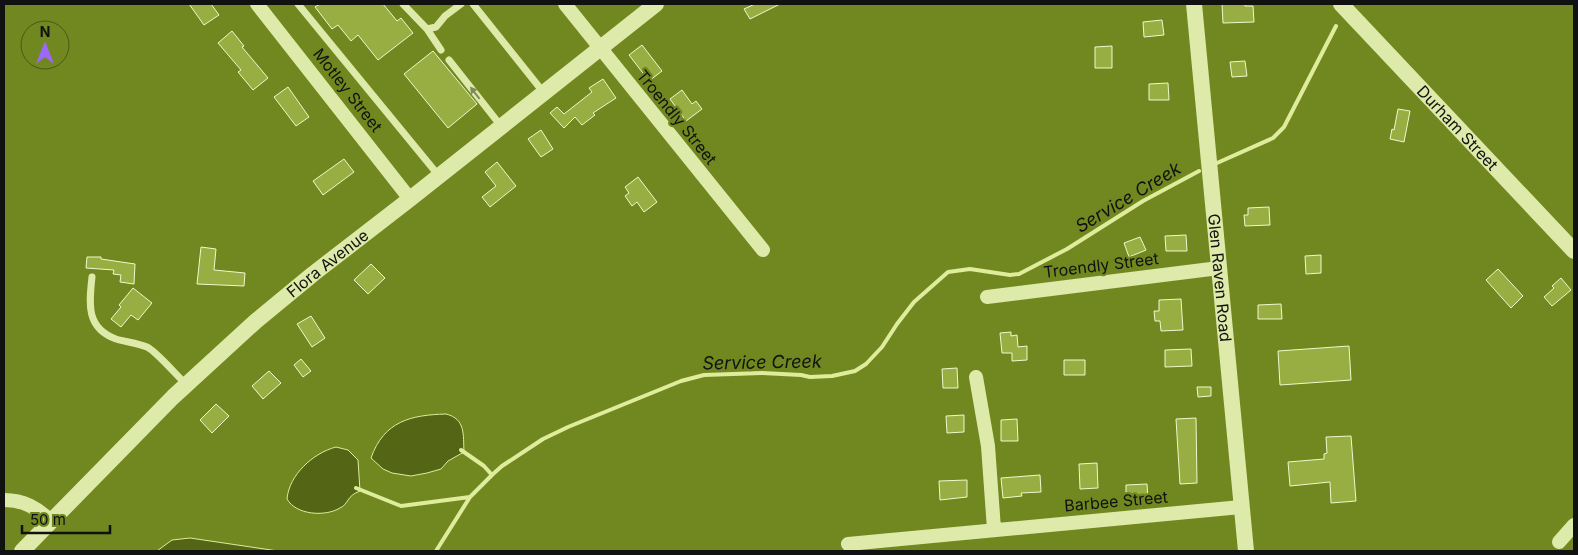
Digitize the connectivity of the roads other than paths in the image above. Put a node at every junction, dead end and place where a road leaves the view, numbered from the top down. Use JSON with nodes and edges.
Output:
{"nodes":[{"id":1,"x":298,"y":4,"type":"edge"},
{"id":2,"x":403,"y":4,"type":"edge"},
{"id":3,"x":461,"y":4,"type":"edge"},
{"id":4,"x":473,"y":4,"type":"edge"},
{"id":5,"x":565,"y":4,"type":"edge"},
{"id":6,"x":656,"y":4,"type":"edge"},
{"id":7,"x":1194,"y":4,"type":"edge"},
{"id":8,"x":1341,"y":4,"type":"edge"},
{"id":9,"x":260,"y":5,"type":"edge"},
{"id":10,"x":428,"y":29,"type":"junction"},
{"id":11,"x":600,"y":48,"type":"junction"},
{"id":12,"x":441,"y":50,"type":"dead end"},
{"id":13,"x":449,"y":60,"type":"dead end"},
{"id":14,"x":544,"y":93,"type":"junction"},
{"id":15,"x":501,"y":127,"type":"junction"},
{"id":16,"x":439,"y":176,"type":"junction"},
{"id":17,"x":410,"y":199,"type":"junction"},
{"id":18,"x":763,"y":250,"type":"dead end"},
{"id":19,"x":1574,"y":251,"type":"edge"},
{"id":20,"x":1219,"y":268,"type":"junction"},
{"id":21,"x":92,"y":277,"type":"dead end"},
{"id":22,"x":987,"y":297,"type":"dead end"},
{"id":23,"x":976,"y":377,"type":"dead end"},
{"id":24,"x":186,"y":385,"type":"junction"},
{"id":25,"x":4,"y":500,"type":"edge"},
{"id":26,"x":1242,"y":506,"type":"junction"},
{"id":27,"x":51,"y":521,"type":"junction"},
{"id":28,"x":1574,"y":525,"type":"edge"},
{"id":29,"x":994,"y":530,"type":"junction"},
{"id":30,"x":1559,"y":542,"type":"dead end"},
{"id":31,"x":848,"y":544,"type":"dead end"},
{"id":32,"x":884,"y":546,"type":"edge"},
{"id":33,"x":22,"y":551,"type":"edge"},
{"id":34,"x":1246,"y":551,"type":"edge"}],
"edges":[{"from":1,"to":16,"type":"lane"},
{"from":2,"to":10,"type":"lane"},
{"from":3,"to":10,"type":"lane"},
{"from":4,"to":14,"type":"lane"},
{"from":5,"to":11,"type":"street","name":"Troendly Street"},
{"from":6,"to":11,"type":"street","name":"Flora Avenue"},
{"from":7,"to":20,"type":"street","name":"Glen Raven Road"},
{"from":8,"to":19,"type":"street","name":"Durham Street"},
{"from":9,"to":17,"type":"street","name":"Motley Street"},
{"from":10,"to":12,"type":"lane"},
{"from":11,"to":14,"type":"street","name":"Flora Avenue"},
{"from":11,"to":18,"type":"street","name":"Troendly Street"},
{"from":15,"to":13,"type":"lane","one_way":true},
{"from":14,"to":15,"type":"street","name":"Flora Avenue"},
{"from":15,"to":16,"type":"street","name":"Flora Avenue"},
{"from":16,"to":17,"type":"street","name":"Flora Avenue"},
{"from":17,"to":24,"type":"street","name":"Flora Avenue"},
{"from":20,"to":22,"type":"street","name":"Troendly Street"},
{"from":20,"to":26,"type":"street","name":"Glen Raven Road"},
{"from":21,"to":24,"type":"lane"},
{"from":23,"to":29,"type":"street"},
{"from":24,"to":27,"type":"street","name":"Flora Avenue"},
{"from":25,"to":27,"type":"street"},
{"from":26,"to":29,"type":"street","name":"Barbee Street"},
{"from":26,"to":34,"type":"street","name":"Glen Raven Road"},
{"from":27,"to":33,"type":"street","name":"Flora Avenue"},
{"from":28,"to":30,"type":"street"},
{"from":29,"to":32,"type":"street","name":"Barbee Street"},
{"from":31,"to":32,"type":"street","name":"Barbee Street"}]}
